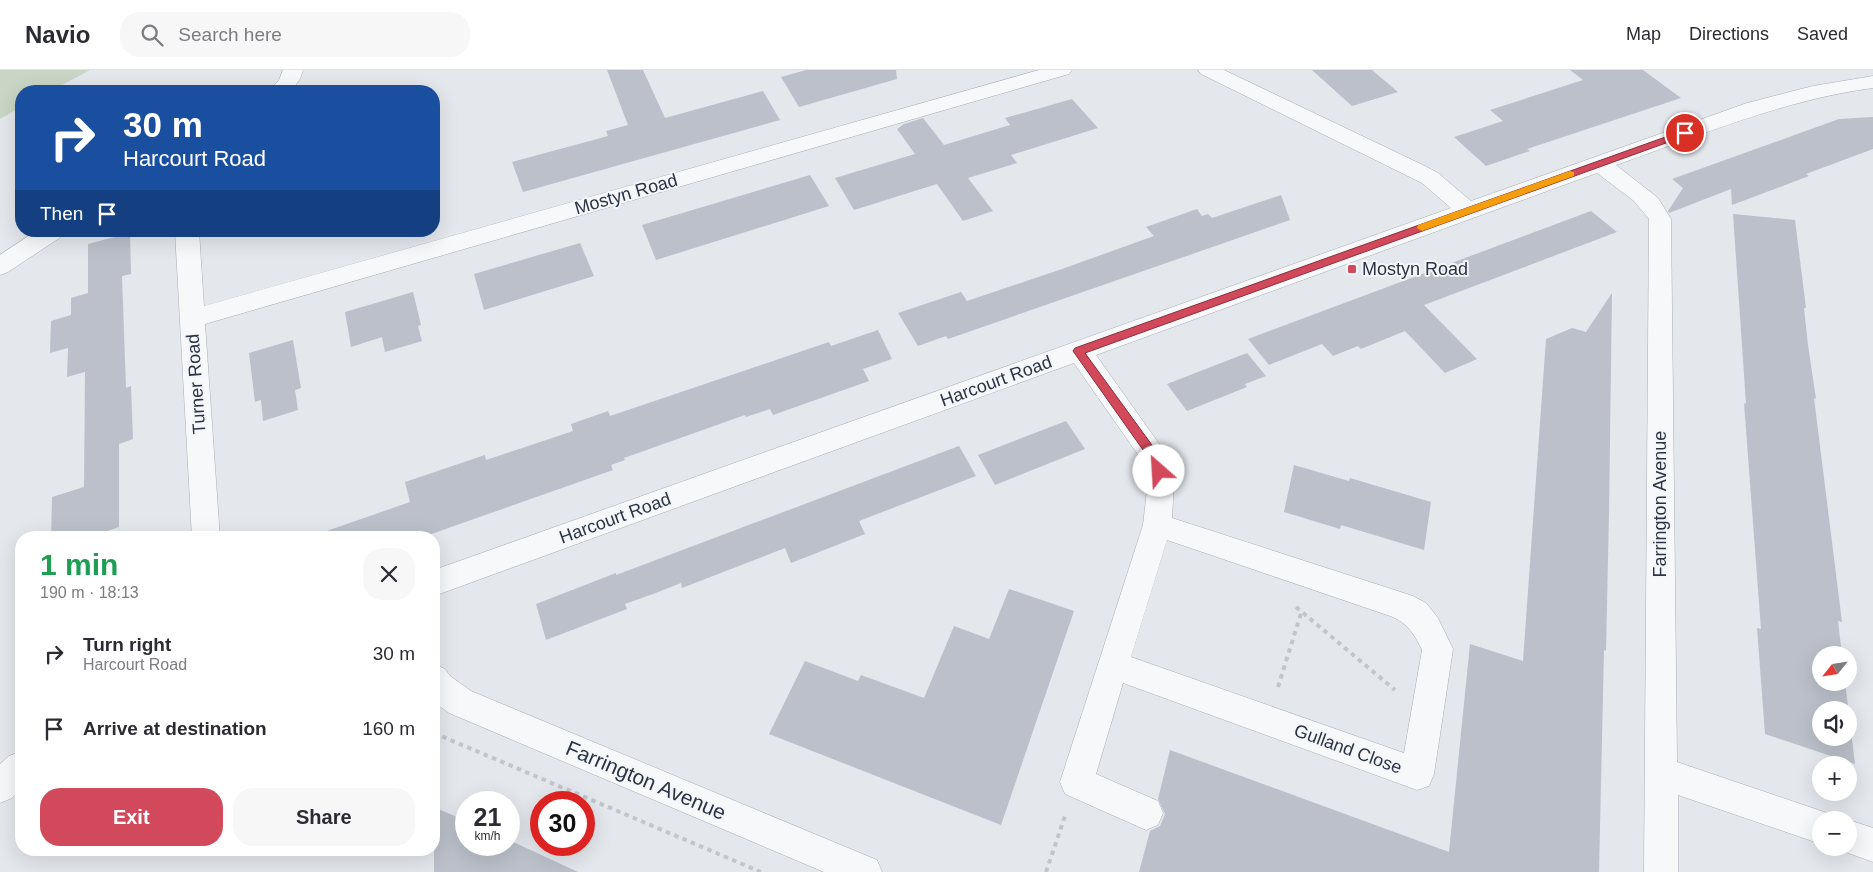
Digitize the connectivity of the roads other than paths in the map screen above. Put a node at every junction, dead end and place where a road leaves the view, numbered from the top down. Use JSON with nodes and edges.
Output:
{"nodes":[{"id":1,"x":293,"y":70,"type":"edge"},
{"id":2,"x":1062,"y":70,"type":"edge"},
{"id":3,"x":1208,"y":70,"type":"edge"},
{"id":4,"x":1863,"y":70,"type":"edge"},
{"id":5,"x":1873,"y":81,"type":"edge"},
{"id":6,"x":285,"y":85,"type":"edge"},
{"id":7,"x":1600,"y":164,"type":"junction"},
{"id":8,"x":1468,"y":211,"type":"junction"},
{"id":9,"x":44,"y":237,"type":"edge"},
{"id":10,"x":187,"y":237,"type":"edge"},
{"id":11,"x":0,"y":266,"type":"edge"},
{"id":12,"x":191,"y":319,"type":"junction"},
{"id":13,"x":1078,"y":351,"type":"junction"},
{"id":14,"x":1157,"y":525,"type":"junction"},
{"id":15,"x":206,"y":531,"type":"edge"},
{"id":16,"x":440,"y":580,"type":"edge"},
{"id":17,"x":1113,"y":665,"type":"junction"},
{"id":18,"x":440,"y":688,"type":"edge"},
{"id":19,"x":15,"y":773,"type":"edge"},
{"id":20,"x":1660,"y":773,"type":"junction"},
{"id":21,"x":0,"y":786,"type":"edge"},
{"id":22,"x":1146,"y":813,"type":"dead end"},
{"id":23,"x":1812,"y":825,"type":"edge"},
{"id":24,"x":1857,"y":840,"type":"edge"},
{"id":25,"x":1873,"y":845,"type":"edge"},
{"id":26,"x":865,"y":872,"type":"edge"},
{"id":27,"x":1661,"y":872,"type":"edge"}],
"edges":[{"from":1,"to":6,"type":"street"},
{"from":2,"to":12,"type":"street","name":"Mostyn Road"},
{"from":3,"to":8,"type":"street"},
{"from":4,"to":5,"type":"street"},
{"from":5,"to":7,"type":"street","name":"Harcourt Road"},
{"from":7,"to":8,"type":"street","name":"Harcourt Road"},
{"from":7,"to":20,"type":"street","name":"Farrington Avenue"},
{"from":8,"to":13,"type":"street","name":"Harcourt Road"},
{"from":9,"to":11,"type":"street"},
{"from":10,"to":12,"type":"street","name":"Turner Road"},
{"from":12,"to":15,"type":"street","name":"Turner Road"},
{"from":13,"to":14,"type":"street"},
{"from":13,"to":16,"type":"street","name":"Harcourt Road"},
{"from":14,"to":17,"type":"street"},
{"from":14,"to":17,"type":"street","name":"Gulland Close"},
{"from":17,"to":22,"type":"street"},
{"from":18,"to":26,"type":"street","name":"Farrington Avenue"},
{"from":19,"to":21,"type":"street"},
{"from":20,"to":23,"type":"street"},
{"from":20,"to":27,"type":"street","name":"Farrington Avenue"},
{"from":24,"to":25,"type":"street"}]}
